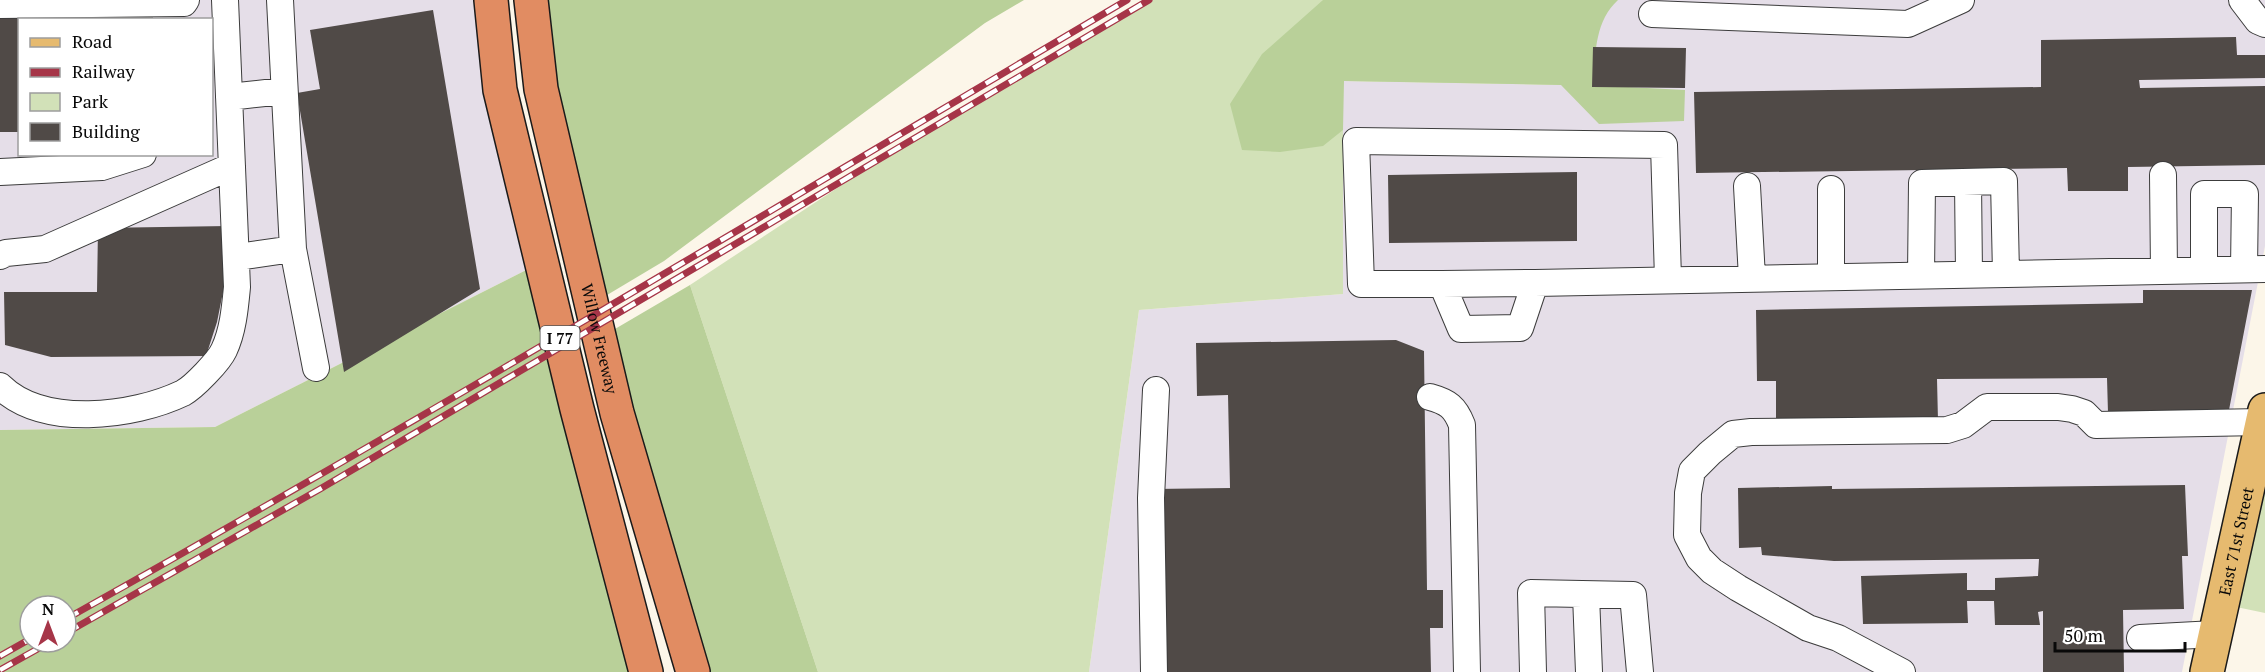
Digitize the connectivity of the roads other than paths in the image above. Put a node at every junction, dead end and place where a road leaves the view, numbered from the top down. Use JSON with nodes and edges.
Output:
{"nodes":[{"id":1,"x":186,"y":0,"type":"edge"},
{"id":2,"x":225,"y":0,"type":"edge"},
{"id":3,"x":280,"y":0,"type":"edge"},
{"id":4,"x":491,"y":0,"type":"edge"},
{"id":5,"x":531,"y":0,"type":"edge"},
{"id":6,"x":1961,"y":0,"type":"edge"},
{"id":7,"x":2242,"y":0,"type":"edge"},
{"id":8,"x":0,"y":5,"type":"edge"},
{"id":9,"x":1652,"y":14,"type":"dead end"},
{"id":10,"x":2265,"y":24,"type":"edge"},
{"id":11,"x":284,"y":91,"type":"junction"},
{"id":12,"x":224,"y":108,"type":"edge"},
{"id":13,"x":137,"y":156,"type":"edge"},
{"id":14,"x":232,"y":165,"type":"junction"},
{"id":15,"x":0,"y":172,"type":"edge"},
{"id":16,"x":2163,"y":175,"type":"dead end"},
{"id":17,"x":1968,"y":182,"type":"junction"},
{"id":18,"x":1748,"y":186,"type":"dead end"},
{"id":19,"x":1831,"y":189,"type":"dead end"},
{"id":20,"x":293,"y":249,"type":"junction"},
{"id":21,"x":0,"y":256,"type":"edge"},
{"id":22,"x":237,"y":257,"type":"junction"},
{"id":23,"x":2254,"y":269,"type":"edge"},
{"id":24,"x":2204,"y":270,"type":"junction"},
{"id":25,"x":2164,"y":271,"type":"junction"},
{"id":26,"x":2006,"y":273,"type":"junction"},
{"id":27,"x":1969,"y":274,"type":"junction"},
{"id":28,"x":1921,"y":275,"type":"junction"},
{"id":29,"x":1831,"y":276,"type":"junction"},
{"id":30,"x":1752,"y":278,"type":"junction"},
{"id":31,"x":1668,"y":279,"type":"junction"},
{"id":32,"x":1535,"y":283,"type":"junction"},
{"id":33,"x":1442,"y":284,"type":"junction"},
{"id":34,"x":316,"y":368,"type":"dead end"},
{"id":35,"x":0,"y":386,"type":"edge"},
{"id":36,"x":1156,"y":390,"type":"dead end"},
{"id":37,"x":1430,"y":397,"type":"dead end"},
{"id":38,"x":2264,"y":416,"type":"edge"},
{"id":39,"x":1586,"y":595,"type":"junction"},
{"id":40,"x":2215,"y":634,"type":"junction"},
{"id":41,"x":2140,"y":638,"type":"dead end"},
{"id":42,"x":646,"y":672,"type":"edge"},
{"id":43,"x":693,"y":672,"type":"edge"},
{"id":44,"x":1154,"y":672,"type":"edge"},
{"id":45,"x":1467,"y":672,"type":"edge"},
{"id":46,"x":1533,"y":672,"type":"edge"},
{"id":47,"x":1589,"y":672,"type":"edge"},
{"id":48,"x":1640,"y":672,"type":"edge"},
{"id":49,"x":1902,"y":672,"type":"edge"},
{"id":50,"x":2207,"y":672,"type":"edge"}],
"edges":[{"from":1,"to":8,"type":"lane"},
{"from":2,"to":12,"type":"lane"},
{"from":3,"to":11,"type":"lane"},
{"from":4,"to":42,"type":"highway","number":"I 77"},
{"from":5,"to":43,"type":"highway","name":"Willow Freeway","number":"I 77"},
{"from":6,"to":9,"type":"lane"},
{"from":7,"to":10,"type":"lane"},
{"from":11,"to":12,"type":"lane"},
{"from":11,"to":20,"type":"lane"},
{"from":12,"to":14,"type":"lane"},
{"from":13,"to":15,"type":"lane"},
{"from":14,"to":21,"type":"lane"},
{"from":14,"to":22,"type":"lane"},
{"from":16,"to":25,"type":"lane"},
{"from":17,"to":26,"type":"lane"},
{"from":17,"to":27,"type":"lane"},
{"from":17,"to":28,"type":"lane"},
{"from":18,"to":30,"type":"lane"},
{"from":19,"to":29,"type":"lane"},
{"from":20,"to":22,"type":"lane"},
{"from":20,"to":34,"type":"lane"},
{"from":22,"to":35,"type":"lane"},
{"from":23,"to":24,"type":"lane"},
{"from":23,"to":24,"type":"lane"},
{"from":24,"to":25,"type":"lane"},
{"from":25,"to":26,"type":"lane"},
{"from":26,"to":27,"type":"lane"},
{"from":27,"to":28,"type":"lane"},
{"from":28,"to":29,"type":"lane"},
{"from":29,"to":30,"type":"lane"},
{"from":30,"to":31,"type":"lane"},
{"from":31,"to":32,"type":"lane"},
{"from":31,"to":33,"type":"lane"},
{"from":32,"to":33,"type":"lane"},
{"from":32,"to":33,"type":"lane"},
{"from":36,"to":44,"type":"lane"},
{"from":37,"to":45,"type":"lane"},
{"from":38,"to":40,"type":"main road","name":"East 71st Street"},
{"from":38,"to":49,"type":"lane"},
{"from":39,"to":46,"type":"lane"},
{"from":39,"to":47,"type":"lane"},
{"from":39,"to":48,"type":"lane"},
{"from":40,"to":41,"type":"lane"},
{"from":40,"to":50,"type":"main road","name":"East 71st Street"}]}
